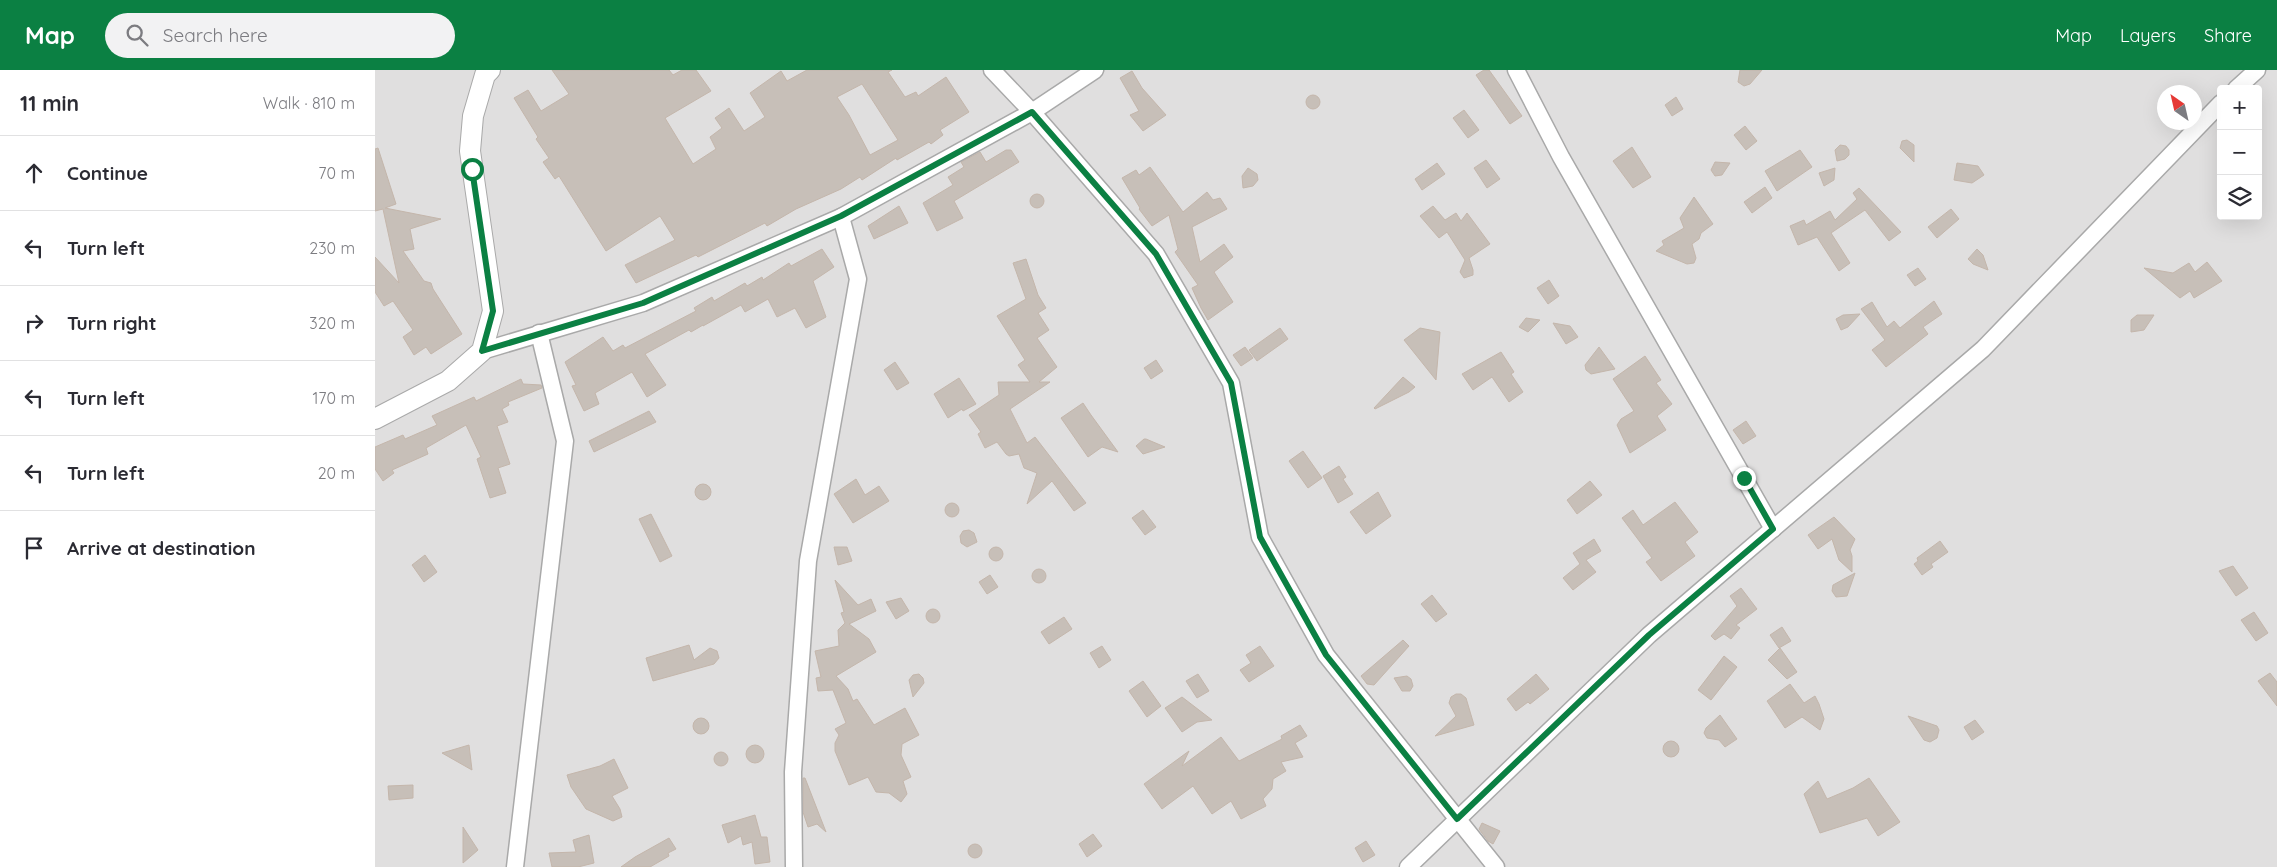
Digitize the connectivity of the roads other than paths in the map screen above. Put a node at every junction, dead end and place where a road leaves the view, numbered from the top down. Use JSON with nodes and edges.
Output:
{"nodes":[{"id":1,"x":490,"y":70,"type":"edge"},
{"id":2,"x":992,"y":70,"type":"edge"},
{"id":3,"x":1095,"y":70,"type":"edge"},
{"id":4,"x":1516,"y":70,"type":"edge"},
{"id":5,"x":2257,"y":70,"type":"edge"},
{"id":6,"x":2240,"y":85,"type":"edge"},
{"id":7,"x":2217,"y":107,"type":"edge"},
{"id":8,"x":1032,"y":112,"type":"junction"},
{"id":9,"x":841,"y":216,"type":"junction"},
{"id":10,"x":539,"y":334,"type":"junction"},
{"id":11,"x":482,"y":351,"type":"junction"},
{"id":12,"x":375,"y":419,"type":"edge"},
{"id":13,"x":1773,"y":529,"type":"junction"},
{"id":14,"x":1457,"y":819,"type":"junction"},
{"id":15,"x":515,"y":867,"type":"edge"},
{"id":16,"x":794,"y":867,"type":"edge"},
{"id":17,"x":1408,"y":867,"type":"edge"},
{"id":18,"x":1496,"y":867,"type":"edge"}],
"edges":[{"from":1,"to":11,"type":"street"},
{"from":2,"to":8,"type":"street"},
{"from":3,"to":8,"type":"street"},
{"from":4,"to":13,"type":"street"},
{"from":5,"to":6,"type":"street"},
{"from":7,"to":13,"type":"street"},
{"from":8,"to":9,"type":"street"},
{"from":8,"to":14,"type":"street"},
{"from":9,"to":10,"type":"street"},
{"from":9,"to":16,"type":"street"},
{"from":10,"to":11,"type":"street"},
{"from":10,"to":15,"type":"street"},
{"from":11,"to":12,"type":"street"},
{"from":13,"to":14,"type":"street"},
{"from":14,"to":17,"type":"street"},
{"from":14,"to":18,"type":"street"}]}
